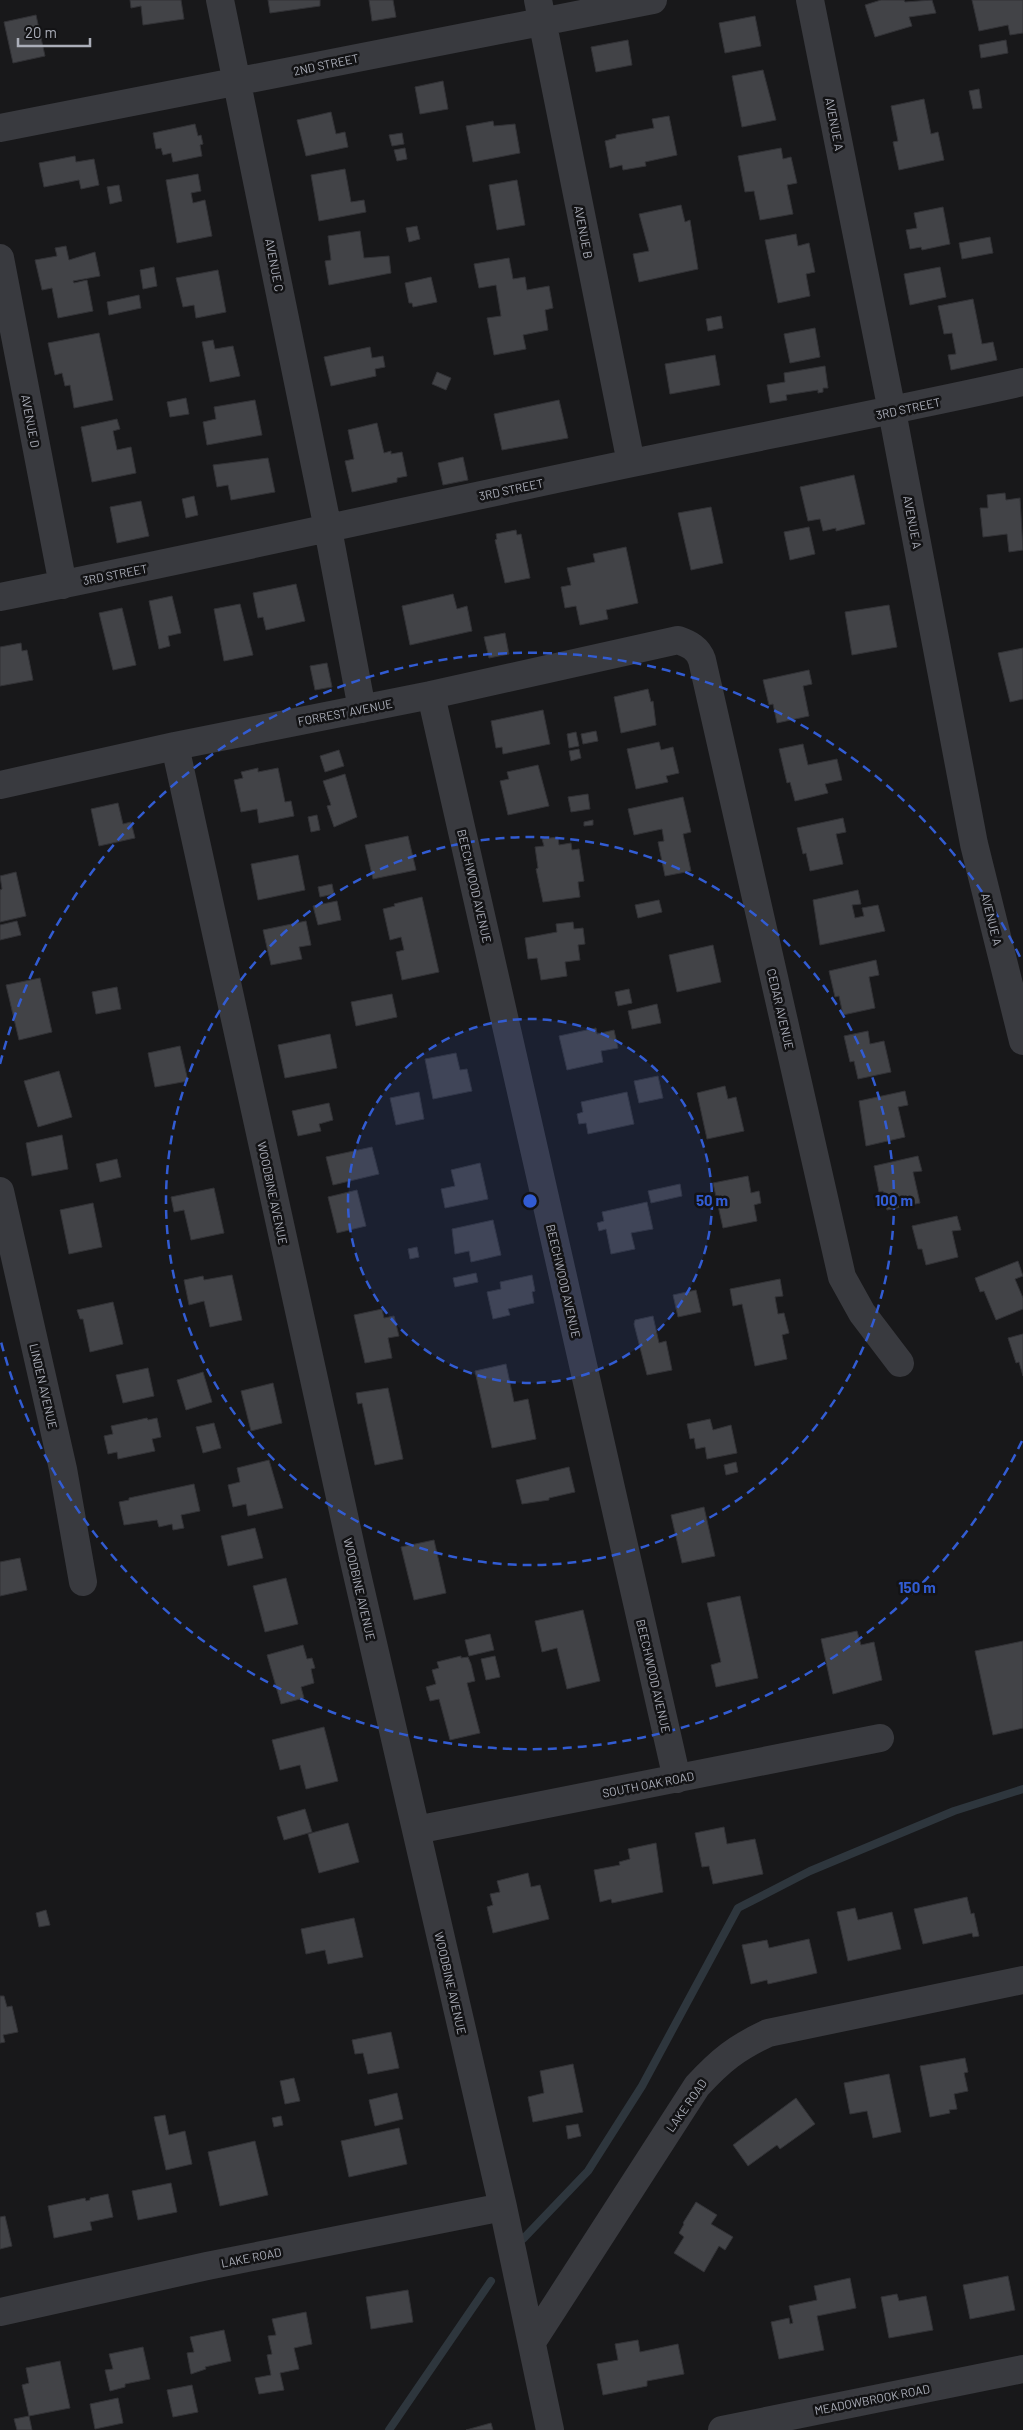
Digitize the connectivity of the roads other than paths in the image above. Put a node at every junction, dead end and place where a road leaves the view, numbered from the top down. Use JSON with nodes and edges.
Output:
{"nodes":[{"id":1,"x":220,"y":0,"type":"edge"},
{"id":2,"x":653,"y":0,"type":"edge"},
{"id":3,"x":810,"y":0,"type":"edge"},
{"id":4,"x":540,"y":12,"type":"edge"},
{"id":5,"x":238,"y":82,"type":"junction"},
{"id":6,"x":0,"y":128,"type":"edge"},
{"id":7,"x":0,"y":258,"type":"edge"},
{"id":8,"x":1023,"y":382,"type":"edge"},
{"id":9,"x":892,"y":411,"type":"junction"},
{"id":10,"x":631,"y":463,"type":"junction"},
{"id":11,"x":328,"y":529,"type":"junction"},
{"id":12,"x":63,"y":585,"type":"junction"},
{"id":13,"x":0,"y":597,"type":"edge"},
{"id":14,"x":690,"y":644,"type":"joint"},
{"id":15,"x":431,"y":695,"type":"junction"},
{"id":16,"x":362,"y":709,"type":"junction"},
{"id":17,"x":175,"y":746,"type":"junction"},
{"id":18,"x":0,"y":785,"type":"edge"},
{"id":19,"x":1023,"y":1041,"type":"edge"},
{"id":20,"x":0,"y":1192,"type":"edge"},
{"id":21,"x":900,"y":1363,"type":"dead end"},
{"id":22,"x":83,"y":1582,"type":"dead end"},
{"id":23,"x":880,"y":1738,"type":"dead end"},
{"id":24,"x":678,"y":1779,"type":"junction"},
{"id":25,"x":416,"y":1830,"type":"junction"},
{"id":26,"x":1023,"y":1980,"type":"edge"},
{"id":27,"x":503,"y":2207,"type":"junction"},
{"id":28,"x":0,"y":2312,"type":"edge"},
{"id":29,"x":532,"y":2342,"type":"junction"},
{"id":30,"x":1023,"y":2369,"type":"edge"},
{"id":31,"x":550,"y":2430,"type":"edge"},
{"id":32,"x":722,"y":2430,"type":"edge"}],
"edges":[{"from":1,"to":5,"type":"street","name":"AVENUE C"},
{"from":2,"to":4,"type":"street","name":"2ND STREET"},
{"from":3,"to":9,"type":"street","name":"AVENUE A"},
{"from":4,"to":5,"type":"street","name":"2ND STREET"},
{"from":4,"to":10,"type":"street","name":"AVENUE B"},
{"from":5,"to":6,"type":"street","name":"2ND STREET"},
{"from":5,"to":11,"type":"street","name":"AVENUE C"},
{"from":7,"to":12,"type":"street","name":"AVENUE D"},
{"from":8,"to":9,"type":"street","name":"3RD STREET"},
{"from":9,"to":10,"type":"street","name":"3RD STREET"},
{"from":9,"to":19,"type":"street","name":"AVENUE A"},
{"from":10,"to":11,"type":"street","name":"3RD STREET"},
{"from":11,"to":12,"type":"street","name":"3RD STREET"},
{"from":11,"to":16,"type":"street"},
{"from":12,"to":13,"type":"street","name":"3RD STREET"},
{"from":14,"to":15,"type":"street","name":"FORREST AVENUE"},
{"from":14,"to":21,"type":"street","name":"CEDAR AVENUE"},
{"from":15,"to":16,"type":"street","name":"FORREST AVENUE"},
{"from":15,"to":24,"type":"street","name":"BEECHWOOD AVENUE"},
{"from":16,"to":17,"type":"street","name":"FORREST AVENUE"},
{"from":17,"to":18,"type":"street","name":"FORREST AVENUE"},
{"from":17,"to":25,"type":"street","name":"WOODBINE AVENUE"},
{"from":20,"to":22,"type":"street","name":"LINDEN AVENUE"},
{"from":23,"to":24,"type":"street","name":"SOUTH OAK ROAD"},
{"from":24,"to":25,"type":"street","name":"SOUTH OAK ROAD"},
{"from":25,"to":27,"type":"street","name":"WOODBINE AVENUE"},
{"from":26,"to":29,"type":"street","name":"LAKE ROAD"},
{"from":27,"to":28,"type":"street","name":"LAKE ROAD"},
{"from":27,"to":29,"type":"street","name":"WOODBINE AVENUE"},
{"from":29,"to":31,"type":"street","name":"WOODBINE AVENUE"},
{"from":30,"to":32,"type":"street","name":"MEADOWBROOK ROAD"}]}
